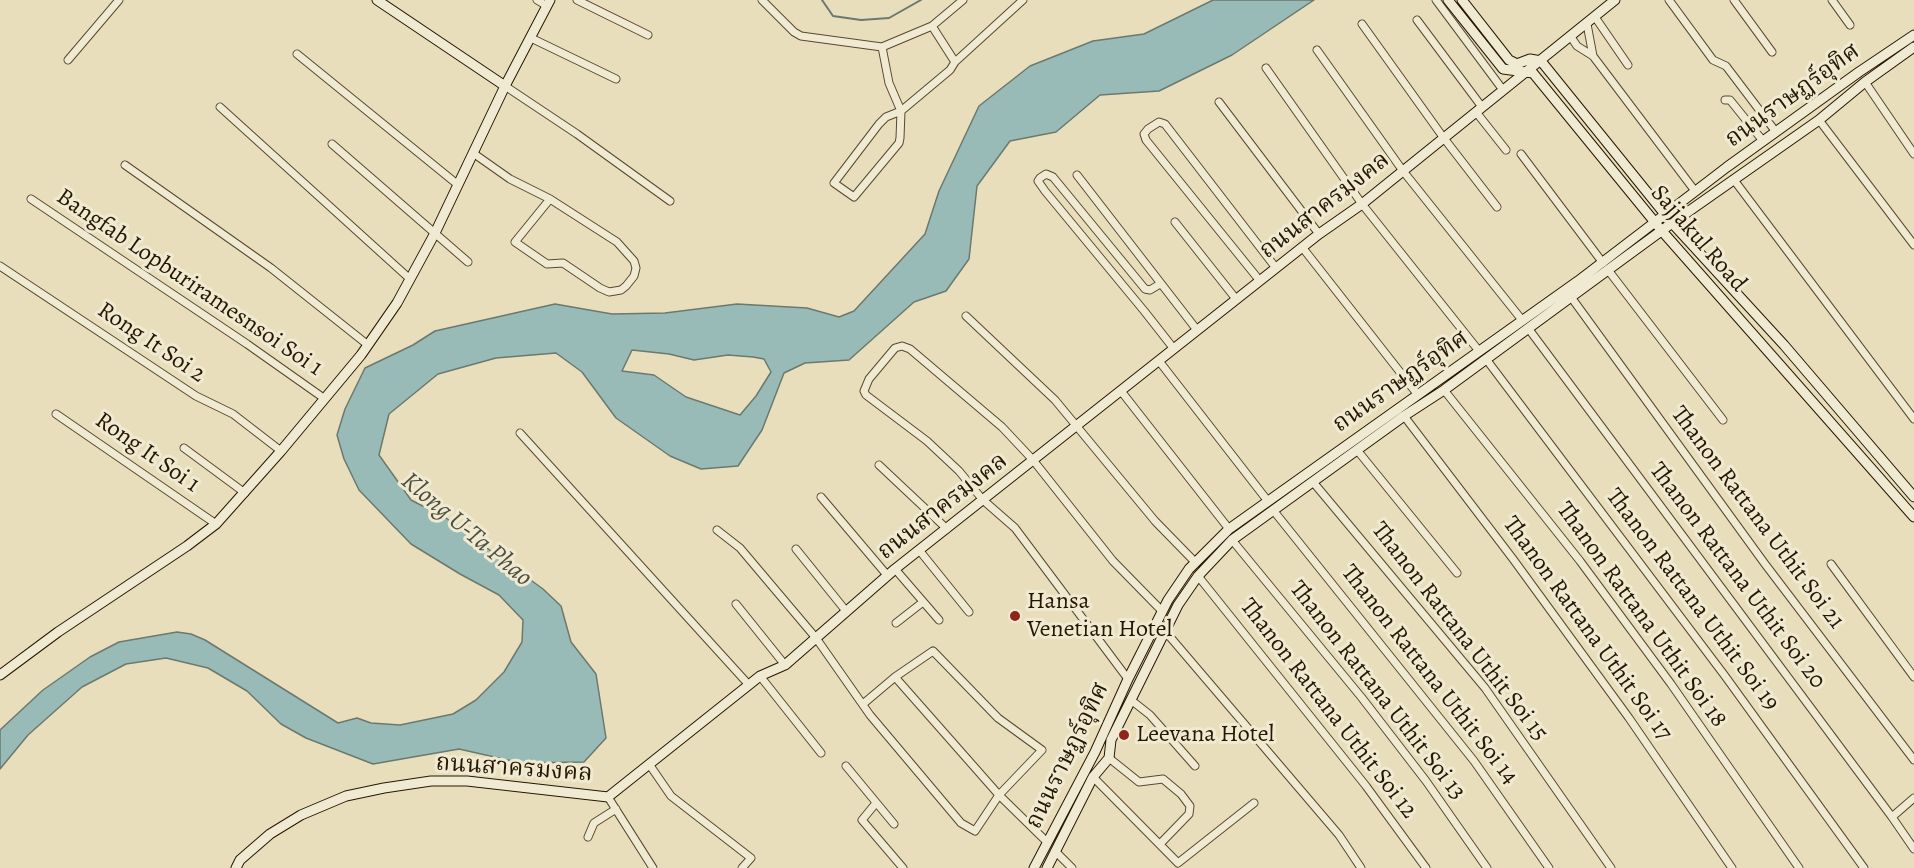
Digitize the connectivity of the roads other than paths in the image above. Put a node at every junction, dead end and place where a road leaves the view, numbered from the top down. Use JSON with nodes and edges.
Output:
{"nodes":[{"id":1,"x":119,"y":0,"type":"edge"},
{"id":2,"x":377,"y":0,"type":"edge"},
{"id":3,"x":537,"y":0,"type":"edge"},
{"id":4,"x":577,"y":0,"type":"edge"},
{"id":5,"x":762,"y":0,"type":"edge"},
{"id":6,"x":963,"y":0,"type":"edge"},
{"id":7,"x":1023,"y":0,"type":"edge"},
{"id":8,"x":1436,"y":0,"type":"edge"},
{"id":9,"x":1448,"y":0,"type":"edge"},
{"id":10,"x":1462,"y":0,"type":"edge"},
{"id":11,"x":1669,"y":0,"type":"edge"},
{"id":12,"x":1734,"y":0,"type":"edge"},
{"id":13,"x":1832,"y":0,"type":"edge"},
{"id":14,"x":1609,"y":2,"type":"edge"},
{"id":15,"x":548,"y":3,"type":"edge"},
{"id":16,"x":1595,"y":17,"type":"junction"},
{"id":17,"x":1417,"y":20,"type":"dead end"},
{"id":18,"x":1362,"y":24,"type":"dead end"},
{"id":19,"x":1587,"y":24,"type":"junction"},
{"id":20,"x":1851,"y":25,"type":"dead end"},
{"id":21,"x":932,"y":26,"type":"junction"},
{"id":22,"x":648,"y":35,"type":"dead end"},
{"id":23,"x":1914,"y":35,"type":"edge"},
{"id":24,"x":1571,"y":37,"type":"junction"},
{"id":25,"x":531,"y":38,"type":"junction"},
{"id":26,"x":1610,"y":39,"type":"junction"},
{"id":27,"x":1604,"y":45,"type":"dead end"},
{"id":28,"x":882,"y":47,"type":"junction"},
{"id":29,"x":1914,"y":47,"type":"edge"},
{"id":30,"x":1317,"y":50,"type":"dead end"},
{"id":31,"x":1772,"y":52,"type":"dead end"},
{"id":32,"x":297,"y":54,"type":"dead end"},
{"id":33,"x":1593,"y":56,"type":"junction"},
{"id":34,"x":68,"y":60,"type":"dead end"},
{"id":35,"x":955,"y":62,"type":"junction"},
{"id":36,"x":1541,"y":62,"type":"junction"},
{"id":37,"x":1628,"y":65,"type":"dead end"},
{"id":38,"x":1266,"y":68,"type":"dead end"},
{"id":39,"x":1528,"y":71,"type":"junction"},
{"id":40,"x":616,"y":79,"type":"dead end"},
{"id":41,"x":1865,"y":82,"type":"junction"},
{"id":42,"x":505,"y":86,"type":"junction"},
{"id":43,"x":1503,"y":90,"type":"junction"},
{"id":44,"x":1725,"y":100,"type":"dead end"},
{"id":45,"x":1218,"y":102,"type":"dead end"},
{"id":46,"x":220,"y":107,"type":"dead end"},
{"id":47,"x":1479,"y":110,"type":"junction"},
{"id":48,"x":901,"y":111,"type":"junction"},
{"id":49,"x":1819,"y":120,"type":"junction"},
{"id":50,"x":1776,"y":132,"type":"junction"},
{"id":51,"x":1443,"y":137,"type":"junction"},
{"id":52,"x":1763,"y":141,"type":"junction"},
{"id":53,"x":332,"y":144,"type":"dead end"},
{"id":54,"x":1506,"y":150,"type":"dead end"},
{"id":55,"x":473,"y":153,"type":"junction"},
{"id":56,"x":1521,"y":154,"type":"dead end"},
{"id":57,"x":1914,"y":154,"type":"edge"},
{"id":58,"x":125,"y":165,"type":"dead end"},
{"id":59,"x":1403,"y":171,"type":"junction"},
{"id":60,"x":1077,"y":175,"type":"dead end"},
{"id":61,"x":1734,"y":180,"type":"junction"},
{"id":62,"x":457,"y":184,"type":"junction"},
{"id":63,"x":1695,"y":191,"type":"junction"},
{"id":64,"x":31,"y":199,"type":"dead end"},
{"id":65,"x":550,"y":199,"type":"junction"},
{"id":66,"x":670,"y":201,"type":"dead end"},
{"id":67,"x":1362,"y":204,"type":"junction"},
{"id":68,"x":1497,"y":207,"type":"dead end"},
{"id":69,"x":1665,"y":213,"type":"junction"},
{"id":70,"x":1655,"y":221,"type":"junction"},
{"id":71,"x":1175,"y":222,"type":"dead end"},
{"id":72,"x":1672,"y":223,"type":"junction"},
{"id":73,"x":1662,"y":231,"type":"junction"},
{"id":74,"x":435,"y":233,"type":"junction"},
{"id":75,"x":1319,"y":234,"type":"junction"},
{"id":76,"x":1914,"y":244,"type":"edge"},
{"id":77,"x":1302,"y":247,"type":"junction"},
{"id":78,"x":468,"y":262,"type":"dead end"},
{"id":79,"x":0,"y":266,"type":"edge"},
{"id":80,"x":1605,"y":266,"type":"junction"},
{"id":81,"x":1276,"y":268,"type":"junction"},
{"id":82,"x":410,"y":279,"type":"junction"},
{"id":83,"x":1260,"y":281,"type":"junction"},
{"id":84,"x":1160,"y":284,"type":"junction"},
{"id":85,"x":1570,"y":297,"type":"junction"},
{"id":86,"x":1236,"y":299,"type":"junction"},
{"id":87,"x":966,"y":316,"type":"dead end"},
{"id":88,"x":1522,"y":320,"type":"junction"},
{"id":89,"x":1528,"y":328,"type":"junction"},
{"id":90,"x":1197,"y":330,"type":"junction"},
{"id":91,"x":368,"y":345,"type":"junction"},
{"id":92,"x":1174,"y":349,"type":"junction"},
{"id":93,"x":1479,"y":351,"type":"junction"},
{"id":94,"x":1486,"y":359,"type":"junction"},
{"id":95,"x":1159,"y":361,"type":"junction"},
{"id":96,"x":1444,"y":390,"type":"junction"},
{"id":97,"x":1120,"y":391,"type":"junction"},
{"id":98,"x":1418,"y":395,"type":"junction"},
{"id":99,"x":325,"y":399,"type":"junction"},
{"id":100,"x":56,"y":414,"type":"dead end"},
{"id":101,"x":1404,"y":416,"type":"junction"},
{"id":102,"x":1914,"y":419,"type":"edge"},
{"id":103,"x":1723,"y":420,"type":"dead end"},
{"id":104,"x":1077,"y":425,"type":"junction"},
{"id":105,"x":1373,"y":433,"type":"junction"},
{"id":106,"x":520,"y":434,"type":"dead end"},
{"id":107,"x":184,"y":448,"type":"dead end"},
{"id":108,"x":1357,"y":450,"type":"junction"},
{"id":109,"x":281,"y":451,"type":"junction"},
{"id":110,"x":1033,"y":460,"type":"junction"},
{"id":111,"x":879,"y":465,"type":"dead end"},
{"id":112,"x":1313,"y":482,"type":"junction"},
{"id":113,"x":245,"y":493,"type":"junction"},
{"id":114,"x":821,"y":497,"type":"dead end"},
{"id":115,"x":1914,"y":497,"type":"edge"},
{"id":116,"x":983,"y":500,"type":"junction"},
{"id":117,"x":1267,"y":500,"type":"junction"},
{"id":118,"x":1273,"y":510,"type":"junction"},
{"id":119,"x":1914,"y":517,"type":"edge"},
{"id":120,"x":216,"y":524,"type":"junction"},
{"id":121,"x":946,"y":529,"type":"junction"},
{"id":122,"x":1229,"y":529,"type":"junction"},
{"id":123,"x":717,"y":530,"type":"dead end"},
{"id":124,"x":1232,"y":540,"type":"junction"},
{"id":125,"x":796,"y":549,"type":"dead end"},
{"id":126,"x":919,"y":550,"type":"junction"},
{"id":127,"x":1195,"y":562,"type":"junction"},
{"id":128,"x":1831,"y":564,"type":"dead end"},
{"id":129,"x":891,"y":572,"type":"junction"},
{"id":130,"x":1457,"y":573,"type":"dead end"},
{"id":131,"x":1198,"y":576,"type":"junction"},
{"id":132,"x":923,"y":602,"type":"junction"},
{"id":133,"x":736,"y":604,"type":"dead end"},
{"id":134,"x":846,"y":611,"type":"junction"},
{"id":135,"x":1162,"y":611,"type":"junction"},
{"id":136,"x":969,"y":612,"type":"dead end"},
{"id":137,"x":939,"y":620,"type":"dead end"},
{"id":138,"x":896,"y":623,"type":"dead end"},
{"id":139,"x":1165,"y":631,"type":"junction"},
{"id":140,"x":816,"y":638,"type":"junction"},
{"id":141,"x":785,"y":665,"type":"junction"},
{"id":142,"x":0,"y":675,"type":"edge"},
{"id":143,"x":760,"y":676,"type":"junction"},
{"id":144,"x":896,"y":677,"type":"junction"},
{"id":145,"x":1914,"y":677,"type":"edge"},
{"id":146,"x":1128,"y":679,"type":"junction"},
{"id":147,"x":749,"y":685,"type":"junction"},
{"id":148,"x":1131,"y":700,"type":"junction"},
{"id":149,"x":863,"y":704,"type":"junction"},
{"id":150,"x":1101,"y":736,"type":"junction"},
{"id":151,"x":1112,"y":740,"type":"junction"},
{"id":152,"x":821,"y":753,"type":"dead end"},
{"id":153,"x":1109,"y":758,"type":"junction"},
{"id":154,"x":1914,"y":760,"type":"edge"},
{"id":155,"x":649,"y":764,"type":"junction"},
{"id":156,"x":846,"y":766,"type":"dead end"},
{"id":157,"x":1195,"y":766,"type":"dead end"},
{"id":158,"x":1093,"y":777,"type":"junction"},
{"id":159,"x":999,"y":795,"type":"junction"},
{"id":160,"x":608,"y":796,"type":"junction"},
{"id":161,"x":1914,"y":798,"type":"edge"},
{"id":162,"x":876,"y":803,"type":"junction"},
{"id":163,"x":1254,"y":803,"type":"dead end"},
{"id":164,"x":616,"y":809,"type":"junction"},
{"id":165,"x":1892,"y":817,"type":"junction"},
{"id":166,"x":894,"y":824,"type":"dead end"},
{"id":167,"x":588,"y":837,"type":"dead end"},
{"id":168,"x":1047,"y":842,"type":"junction"},
{"id":169,"x":1160,"y":844,"type":"junction"},
{"id":170,"x":1914,"y":849,"type":"edge"},
{"id":171,"x":1056,"y":851,"type":"junction"},
{"id":172,"x":236,"y":868,"type":"edge"},
{"id":173,"x":653,"y":868,"type":"edge"},
{"id":174,"x":742,"y":868,"type":"edge"},
{"id":175,"x":903,"y":868,"type":"edge"},
{"id":176,"x":1034,"y":868,"type":"edge"},
{"id":177,"x":1047,"y":868,"type":"edge"},
{"id":178,"x":1072,"y":868,"type":"edge"},
{"id":179,"x":1361,"y":868,"type":"edge"},
{"id":180,"x":1426,"y":868,"type":"edge"},
{"id":181,"x":1487,"y":868,"type":"edge"},
{"id":182,"x":1549,"y":868,"type":"edge"},
{"id":183,"x":1611,"y":868,"type":"edge"},
{"id":184,"x":1732,"y":868,"type":"edge"},
{"id":185,"x":1799,"y":868,"type":"edge"},
{"id":186,"x":1864,"y":868,"type":"edge"}],
"edges":[{"from":1,"to":34,"type":"street"},
{"from":2,"to":42,"type":"street"},
{"from":3,"to":15,"type":"street"},
{"from":4,"to":22,"type":"street"},
{"from":5,"to":28,"type":"street"},
{"from":6,"to":21,"type":"street"},
{"from":7,"to":35,"type":"street"},
{"from":8,"to":43,"type":"street"},
{"from":9,"to":39,"type":"street"},
{"from":10,"to":36,"type":"street"},
{"from":11,"to":50,"type":"street"},
{"from":12,"to":31,"type":"street"},
{"from":13,"to":20,"type":"street"},
{"from":14,"to":16,"type":"street","name":"ถนนสาครมงคล"},
{"from":15,"to":25,"type":"street"},
{"from":16,"to":19,"type":"street","name":"ถนนสาครมงคล"},
{"from":16,"to":26,"type":"street"},
{"from":17,"to":47,"type":"street"},
{"from":18,"to":51,"type":"street"},
{"from":19,"to":24,"type":"street","name":"ถนนสาครมงคล"},
{"from":19,"to":33,"type":"street"},
{"from":21,"to":28,"type":"street"},
{"from":21,"to":35,"type":"street"},
{"from":23,"to":50,"type":"street","name":"ถนนราษฏร์อุทิศ"},
{"from":24,"to":33,"type":"street"},
{"from":24,"to":36,"type":"street","name":"ถนนสาครมงคล"},
{"from":25,"to":40,"type":"street"},
{"from":25,"to":42,"type":"street"},
{"from":26,"to":27,"type":"street"},
{"from":26,"to":37,"type":"street"},
{"from":28,"to":48,"type":"street"},
{"from":29,"to":41,"type":"street","name":"ถนนราษฏร์อุทิศ"},
{"from":30,"to":59,"type":"street"},
{"from":32,"to":62,"type":"street"},
{"from":33,"to":63,"type":"street"},
{"from":35,"to":48,"type":"street"},
{"from":36,"to":39,"type":"street","name":"ถนนสาครมงคล"},
{"from":36,"to":69,"type":"street","name":"Sajjakul Road"},
{"from":38,"to":67,"type":"street"},
{"from":39,"to":43,"type":"street","name":"ถนนสาครมงคล"},
{"from":39,"to":70,"type":"street","name":"Sajjakul Road"},
{"from":41,"to":49,"type":"street","name":"ถนนราษฏร์อุทิศ"},
{"from":41,"to":57,"type":"street"},
{"from":42,"to":55,"type":"street"},
{"from":42,"to":66,"type":"street"},
{"from":43,"to":47,"type":"street","name":"ถนนสาครมงคล"},
{"from":44,"to":52,"type":"street"},
{"from":45,"to":75,"type":"street"},
{"from":46,"to":82,"type":"street"},
{"from":47,"to":51,"type":"street","name":"ถนนสาครมงคล"},
{"from":47,"to":54,"type":"street"},
{"from":48,"to":48,"type":"street"},
{"from":49,"to":61,"type":"street","name":"ถนนราษฏร์อุทิศ"},
{"from":49,"to":76,"type":"street"},
{"from":50,"to":52,"type":"street","name":"ถนนราษฏร์อุทิศ"},
{"from":51,"to":59,"type":"street","name":"ถนนสาครมงคล"},
{"from":51,"to":68,"type":"street"},
{"from":52,"to":63,"type":"street","name":"ถนนราษฏร์อุทิศ"},
{"from":53,"to":74,"type":"street"},
{"from":55,"to":62,"type":"street"},
{"from":55,"to":65,"type":"street"},
{"from":56,"to":80,"type":"street"},
{"from":58,"to":91,"type":"street"},
{"from":59,"to":67,"type":"street","name":"ถนนสาครมงคล"},
{"from":59,"to":88,"type":"street"},
{"from":60,"to":84,"type":"street"},
{"from":61,"to":72,"type":"street","name":"ถนนราษฏร์อุทิศ"},
{"from":61,"to":102,"type":"street"},
{"from":62,"to":74,"type":"street"},
{"from":63,"to":69,"type":"street","name":"ถนนราษฏร์อุทิศ"},
{"from":64,"to":99,"type":"street","name":"Bangfab Lopburiramesnsoi Soi 1"},
{"from":65,"to":65,"type":"street"},
{"from":67,"to":75,"type":"street","name":"ถนนสาครมงคล"},
{"from":67,"to":93,"type":"street"},
{"from":69,"to":70,"type":"street","name":"ถนนราษฏร์อุทิศ"},
{"from":69,"to":72,"type":"street","name":"Sajjakul Road"},
{"from":70,"to":73,"type":"street","name":"Sajjakul Road"},
{"from":70,"to":80,"type":"street","name":"ถนนราษฏร์อุทิศ"},
{"from":71,"to":86,"type":"street"},
{"from":72,"to":73,"type":"street","name":"ถนนราษฏร์อุทิศ"},
{"from":72,"to":115,"type":"street","name":"Sajjakul Road"},
{"from":73,"to":80,"type":"street","name":"ถนนราษฏร์อุทิศ"},
{"from":73,"to":119,"type":"street","name":"Sajjakul Road"},
{"from":74,"to":78,"type":"street"},
{"from":74,"to":82,"type":"street"},
{"from":75,"to":77,"type":"street","name":"ถนนสาครมงคล"},
{"from":77,"to":81,"type":"street","name":"ถนนสาครมงคล"},
{"from":77,"to":98,"type":"street"},
{"from":79,"to":109,"type":"street","name":"Rong It Soi 2"},
{"from":80,"to":85,"type":"street","name":"ถนนราษฏร์อุทิศ"},
{"from":80,"to":88,"type":"street","name":"ถนนราษฏร์อุทิศ"},
{"from":80,"to":103,"type":"street"},
{"from":81,"to":83,"type":"street","name":"ถนนสาครมงคล"},
{"from":81,"to":83,"type":"street"},
{"from":82,"to":91,"type":"street"},
{"from":83,"to":86,"type":"street","name":"ถนนสาครมงคล"},
{"from":84,"to":90,"type":"street"},
{"from":84,"to":92,"type":"street"},
{"from":85,"to":89,"type":"street","name":"ถนนราษฏร์อุทิศ"},
{"from":85,"to":154,"type":"street","name":"Thanon Rattana Uthit Soi 21"},
{"from":86,"to":90,"type":"street","name":"ถนนสาครมงคล"},
{"from":87,"to":104,"type":"street"},
{"from":88,"to":93,"type":"street","name":"ถนนราษฏร์อุทิศ"},
{"from":89,"to":94,"type":"street","name":"ถนนราษฏร์อุทิศ"},
{"from":89,"to":165,"type":"street","name":"Thanon Rattana Uthit Soi 20"},
{"from":90,"to":92,"type":"street","name":"ถนนสาครมงคล"},
{"from":91,"to":99,"type":"street"},
{"from":92,"to":95,"type":"street","name":"ถนนสาครมงคล"},
{"from":93,"to":98,"type":"street","name":"ถนนราษฏร์อุทิศ"},
{"from":94,"to":96,"type":"street","name":"ถนนราษฏร์อุทิศ"},
{"from":94,"to":186,"type":"street","name":"Thanon Rattana Uthit Soi 19"},
{"from":95,"to":97,"type":"street","name":"ถนนสาครมงคล"},
{"from":95,"to":117,"type":"street"},
{"from":96,"to":101,"type":"street","name":"ถนนราษฏร์อุทิศ"},
{"from":96,"to":185,"type":"street","name":"Thanon Rattana Uthit Soi 18"},
{"from":97,"to":104,"type":"street","name":"ถนนสาครมงคล"},
{"from":97,"to":122,"type":"street"},
{"from":98,"to":105,"type":"street","name":"ถนนราษฏร์อุทิศ"},
{"from":99,"to":109,"type":"street"},
{"from":100,"to":120,"type":"street","name":"Rong It Soi 1"},
{"from":101,"to":105,"type":"street","name":"ถนนราษฏร์อุทิศ"},
{"from":101,"to":184,"type":"street","name":"Thanon Rattana Uthit Soi 17"},
{"from":104,"to":110,"type":"street","name":"ถนนสาครมงคล"},
{"from":104,"to":127,"type":"street"},
{"from":105,"to":108,"type":"street","name":"ถนนราษฏร์อุทิศ"},
{"from":105,"to":117,"type":"street","name":"ถนนราษฏร์อุทิศ"},
{"from":106,"to":147,"type":"street"},
{"from":107,"to":113,"type":"street"},
{"from":108,"to":112,"type":"street","name":"ถนนราษฏร์อุทิศ"},
{"from":108,"to":130,"type":"street"},
{"from":109,"to":113,"type":"street"},
{"from":110,"to":116,"type":"street","name":"ถนนสาครมงคล"},
{"from":110,"to":116,"type":"street"},
{"from":110,"to":135,"type":"street"},
{"from":111,"to":121,"type":"street"},
{"from":112,"to":118,"type":"street","name":"ถนนราษฏร์อุทิศ"},
{"from":112,"to":183,"type":"street","name":"Thanon Rattana Uthit Soi 15"},
{"from":113,"to":120,"type":"street"},
{"from":114,"to":129,"type":"street"},
{"from":116,"to":121,"type":"street","name":"ถนนสาครมงคล"},
{"from":116,"to":146,"type":"street"},
{"from":117,"to":122,"type":"street","name":"ถนนราษฏร์อุทิศ"},
{"from":118,"to":124,"type":"street","name":"ถนนราษฏร์อุทิศ"},
{"from":118,"to":182,"type":"street","name":"Thanon Rattana Uthit Soi 14"},
{"from":120,"to":142,"type":"street"},
{"from":121,"to":126,"type":"street","name":"ถนนสาครมงคล"},
{"from":122,"to":127,"type":"street","name":"ถนนราษฏร์อุทิศ"},
{"from":123,"to":140,"type":"street"},
{"from":124,"to":131,"type":"street","name":"ถนนราษฏร์อุทิศ"},
{"from":124,"to":181,"type":"street","name":"Thanon Rattana Uthit Soi 13"},
{"from":125,"to":134,"type":"street"},
{"from":126,"to":129,"type":"street","name":"ถนนสาครมงคล"},
{"from":126,"to":136,"type":"street"},
{"from":127,"to":135,"type":"street","name":"ถนนราษฏร์อุทิศ"},
{"from":128,"to":145,"type":"street"},
{"from":129,"to":132,"type":"street"},
{"from":129,"to":134,"type":"street","name":"ถนนสาครมงคล"},
{"from":131,"to":139,"type":"street","name":"ถนนราษฏร์อุทิศ"},
{"from":131,"to":180,"type":"street","name":"Thanon Rattana Uthit Soi 12"},
{"from":132,"to":137,"type":"street"},
{"from":132,"to":138,"type":"street"},
{"from":133,"to":141,"type":"street"},
{"from":134,"to":140,"type":"street","name":"ถนนสาครมงคล"},
{"from":135,"to":146,"type":"street","name":"ถนนราษฏร์อุทิศ"},
{"from":139,"to":148,"type":"street","name":"ถนนราษฏร์อุทิศ"},
{"from":139,"to":179,"type":"street"},
{"from":140,"to":141,"type":"street","name":"ถนนสาครมงคล"},
{"from":140,"to":149,"type":"street"},
{"from":141,"to":143,"type":"street","name":"ถนนสาครมงคล"},
{"from":143,"to":147,"type":"street","name":"ถนนสาครมงคล"},
{"from":143,"to":152,"type":"street"},
{"from":144,"to":149,"type":"street"},
{"from":144,"to":159,"type":"street"},
{"from":144,"to":159,"type":"street"},
{"from":146,"to":150,"type":"street","name":"ถนนราษฏร์อุทิศ"},
{"from":147,"to":155,"type":"street","name":"ถนนสาครมงคล"},
{"from":148,"to":151,"type":"street","name":"ถนนราษฏร์อุทิศ"},
{"from":148,"to":157,"type":"street"},
{"from":149,"to":159,"type":"street"},
{"from":150,"to":151,"type":"street"},
{"from":150,"to":168,"type":"street","name":"ถนนราษฏร์อุทิศ"},
{"from":151,"to":153,"type":"street","name":"ถนนราษฏร์อุทิศ"},
{"from":153,"to":158,"type":"street","name":"ถนนราษฏร์อุทิศ"},
{"from":153,"to":169,"type":"street"},
{"from":155,"to":160,"type":"street","name":"ถนนสาครมงคล"},
{"from":155,"to":174,"type":"street"},
{"from":156,"to":162,"type":"street"},
{"from":158,"to":169,"type":"street"},
{"from":158,"to":171,"type":"street","name":"ถนนราษฏร์อุทิศ"},
{"from":159,"to":168,"type":"street"},
{"from":160,"to":164,"type":"street"},
{"from":160,"to":172,"type":"street","name":"ถนนสาครมงคล"},
{"from":161,"to":165,"type":"street"},
{"from":162,"to":166,"type":"street"},
{"from":162,"to":175,"type":"street"},
{"from":163,"to":169,"type":"street"},
{"from":164,"to":167,"type":"street"},
{"from":164,"to":173,"type":"street"},
{"from":165,"to":170,"type":"street","name":"Thanon Rattana Uthit Soi 20"},
{"from":168,"to":176,"type":"street","name":"ถนนราษฏร์อุทิศ"},
{"from":171,"to":177,"type":"street","name":"ถนนราษฏร์อุทิศ"},
{"from":171,"to":178,"type":"street"}]}
